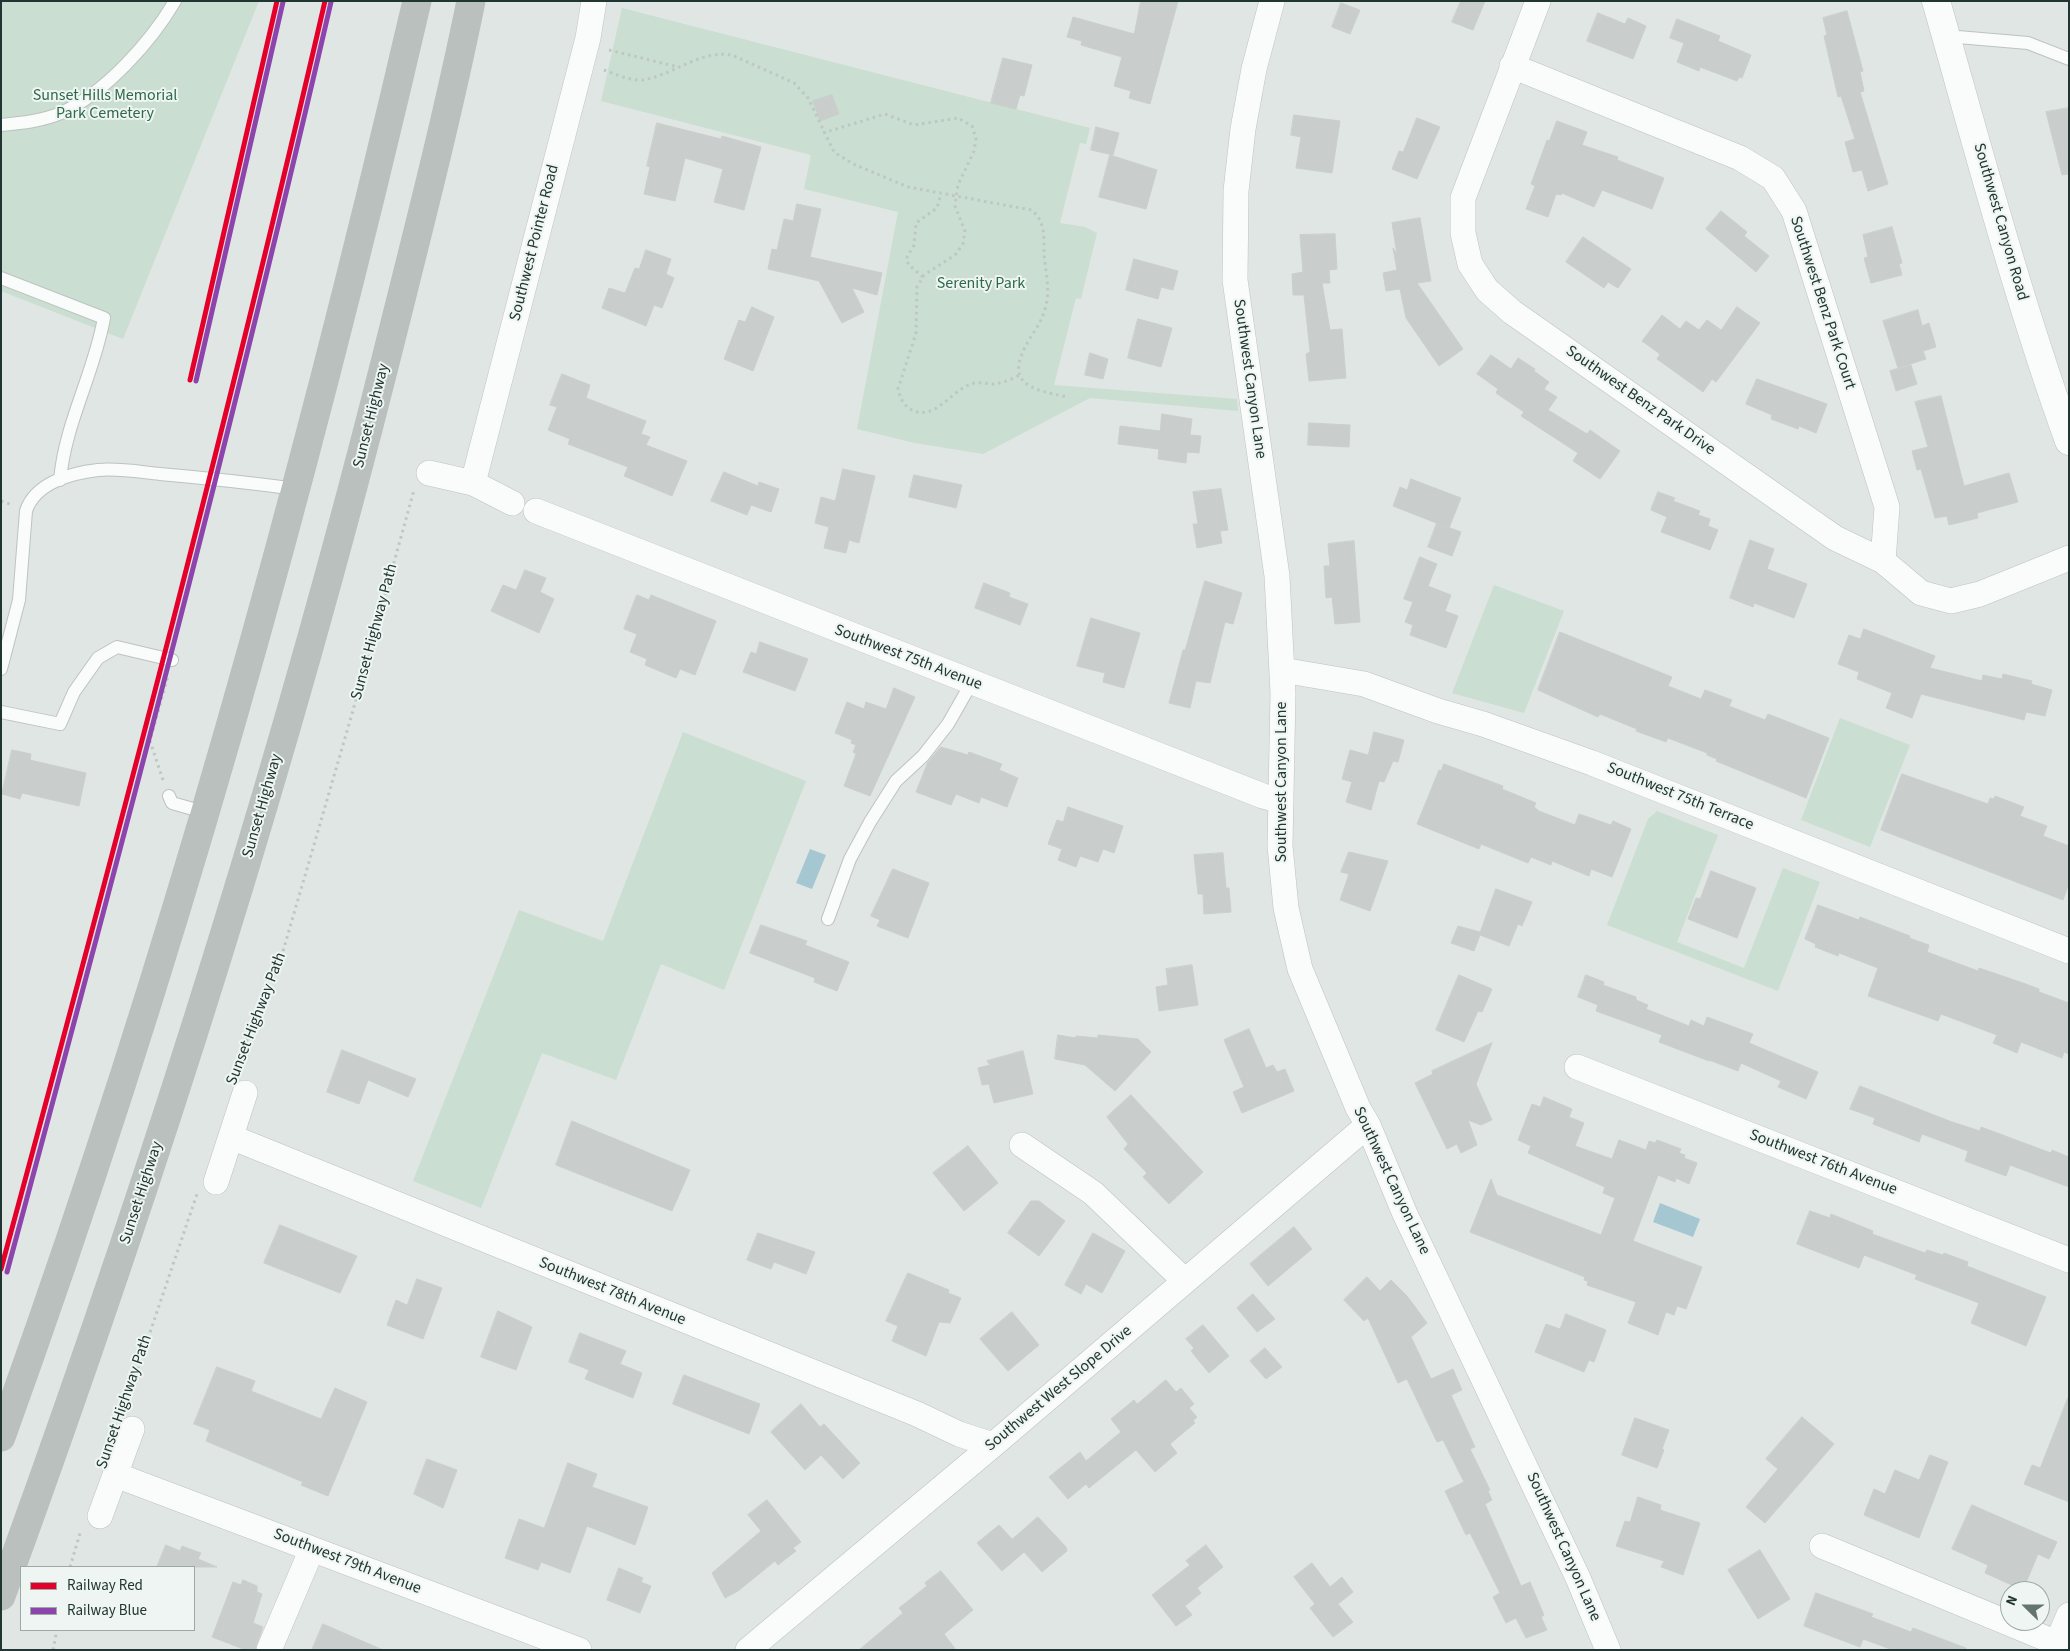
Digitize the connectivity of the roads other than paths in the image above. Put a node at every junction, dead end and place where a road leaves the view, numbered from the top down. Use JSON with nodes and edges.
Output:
{"nodes":[{"id":1,"x":175,"y":1,"type":"edge"},
{"id":2,"x":417,"y":1,"type":"edge"},
{"id":3,"x":471,"y":1,"type":"edge"},
{"id":4,"x":594,"y":1,"type":"edge"},
{"id":5,"x":1272,"y":1,"type":"edge"},
{"id":6,"x":1538,"y":1,"type":"edge"},
{"id":7,"x":1936,"y":1,"type":"edge"},
{"id":8,"x":1946,"y":36,"type":"junction"},
{"id":9,"x":2069,"y":59,"type":"edge"},
{"id":10,"x":1512,"y":66,"type":"junction"},
{"id":11,"x":1,"y":126,"type":"edge"},
{"id":12,"x":1,"y":278,"type":"edge"},
{"id":13,"x":2069,"y":441,"type":"edge"},
{"id":14,"x":429,"y":472,"type":"road end"},
{"id":15,"x":60,"y":480,"type":"junction"},
{"id":16,"x":473,"y":483,"type":"junction"},
{"id":17,"x":297,"y":489,"type":"junction"},
{"id":18,"x":512,"y":503,"type":"dead end"},
{"id":19,"x":536,"y":511,"type":"dead end"},
{"id":20,"x":2069,"y":558,"type":"edge"},
{"id":21,"x":1883,"y":561,"type":"junction"},
{"id":22,"x":172,"y":660,"type":"road end"},
{"id":23,"x":1,"y":669,"type":"edge"},
{"id":24,"x":1282,"y":670,"type":"junction"},
{"id":25,"x":972,"y":682,"type":"junction"},
{"id":26,"x":1,"y":712,"type":"edge"},
{"id":27,"x":168,"y":796,"type":"road end"},
{"id":28,"x":1281,"y":801,"type":"junction"},
{"id":29,"x":207,"y":813,"type":"junction"},
{"id":30,"x":828,"y":919,"type":"dead end"},
{"id":31,"x":2069,"y":951,"type":"edge"},
{"id":32,"x":1577,"y":1067,"type":"dead end"},
{"id":33,"x":240,"y":1085,"type":"road end"},
{"id":34,"x":1368,"y":1125,"type":"junction"},
{"id":35,"x":231,"y":1138,"type":"junction"},
{"id":36,"x":1022,"y":1145,"type":"dead end"},
{"id":37,"x":207,"y":1186,"type":"road end"},
{"id":38,"x":2069,"y":1260,"type":"edge"},
{"id":39,"x":1184,"y":1280,"type":"junction"},
{"id":40,"x":128,"y":1419,"type":"road end"},
{"id":41,"x":1,"y":1437,"type":"edge"},
{"id":42,"x":993,"y":1445,"type":"junction"},
{"id":43,"x":116,"y":1474,"type":"junction"},
{"id":44,"x":91,"y":1521,"type":"road end"},
{"id":45,"x":1822,"y":1546,"type":"dead end"},
{"id":46,"x":312,"y":1549,"type":"junction"},
{"id":47,"x":1,"y":1596,"type":"edge"},
{"id":48,"x":2069,"y":1615,"type":"edge"},
{"id":49,"x":2063,"y":1646,"type":"edge"},
{"id":50,"x":269,"y":1650,"type":"edge"},
{"id":51,"x":579,"y":1650,"type":"edge"},
{"id":52,"x":748,"y":1650,"type":"edge"},
{"id":53,"x":1608,"y":1650,"type":"edge"}],
"edges":[{"from":1,"to":11,"type":"lane"},
{"from":2,"to":17,"type":"highway"},
{"from":3,"to":47,"type":"highway","name":"Sunset Highway"},
{"from":4,"to":16,"type":"street","name":"Southwest Pointer Road"},
{"from":5,"to":24,"type":"street","name":"Southwest Canyon Lane"},
{"from":6,"to":10,"type":"street","name":"Southwest Benz Park Drive"},
{"from":7,"to":8,"type":"main road","name":"Southwest Canyon Road"},
{"from":8,"to":9,"type":"lane"},
{"from":8,"to":13,"type":"main road","name":"Southwest Canyon Road"},
{"from":10,"to":21,"type":"street","name":"Southwest Benz Park Court"},
{"from":10,"to":21,"type":"street","name":"Southwest Benz Park Drive"},
{"from":12,"to":15,"type":"lane"},
{"from":14,"to":16,"type":"street"},
{"from":15,"to":17,"type":"lane"},
{"from":15,"to":23,"type":"lane"},
{"from":16,"to":18,"type":"street"},
{"from":17,"to":29,"type":"highway"},
{"from":19,"to":25,"type":"street","name":"Southwest 75th Avenue"},
{"from":20,"to":21,"type":"street","name":"Southwest Benz Park Drive"},
{"from":22,"to":26,"type":"lane"},
{"from":24,"to":28,"type":"street","name":"Southwest Canyon Lane"},
{"from":24,"to":31,"type":"street","name":"Southwest 75th Terrace"},
{"from":25,"to":28,"type":"street","name":"Southwest 75th Avenue"},
{"from":25,"to":30,"type":"lane"},
{"from":27,"to":29,"type":"lane"},
{"from":28,"to":34,"type":"street","name":"Southwest Canyon Lane"},
{"from":29,"to":41,"type":"highway"},
{"from":32,"to":38,"type":"street","name":"Southwest 76th Avenue"},
{"from":33,"to":35,"type":"street"},
{"from":34,"to":39,"type":"street","name":"Southwest West Slope Drive"},
{"from":34,"to":53,"type":"street","name":"Southwest Canyon Lane"},
{"from":35,"to":37,"type":"street"},
{"from":35,"to":42,"type":"street","name":"Southwest 78th Avenue"},
{"from":36,"to":39,"type":"street"},
{"from":39,"to":42,"type":"street","name":"Southwest West Slope Drive"},
{"from":40,"to":43,"type":"street"},
{"from":42,"to":52,"type":"street","name":"Southwest West Slope Drive"},
{"from":43,"to":44,"type":"street"},
{"from":43,"to":46,"type":"street","name":"Southwest 79th Avenue"},
{"from":45,"to":49,"type":"street"},
{"from":46,"to":50,"type":"street"},
{"from":46,"to":51,"type":"street","name":"Southwest 79th Avenue"},
{"from":48,"to":49,"type":"street"}]}
